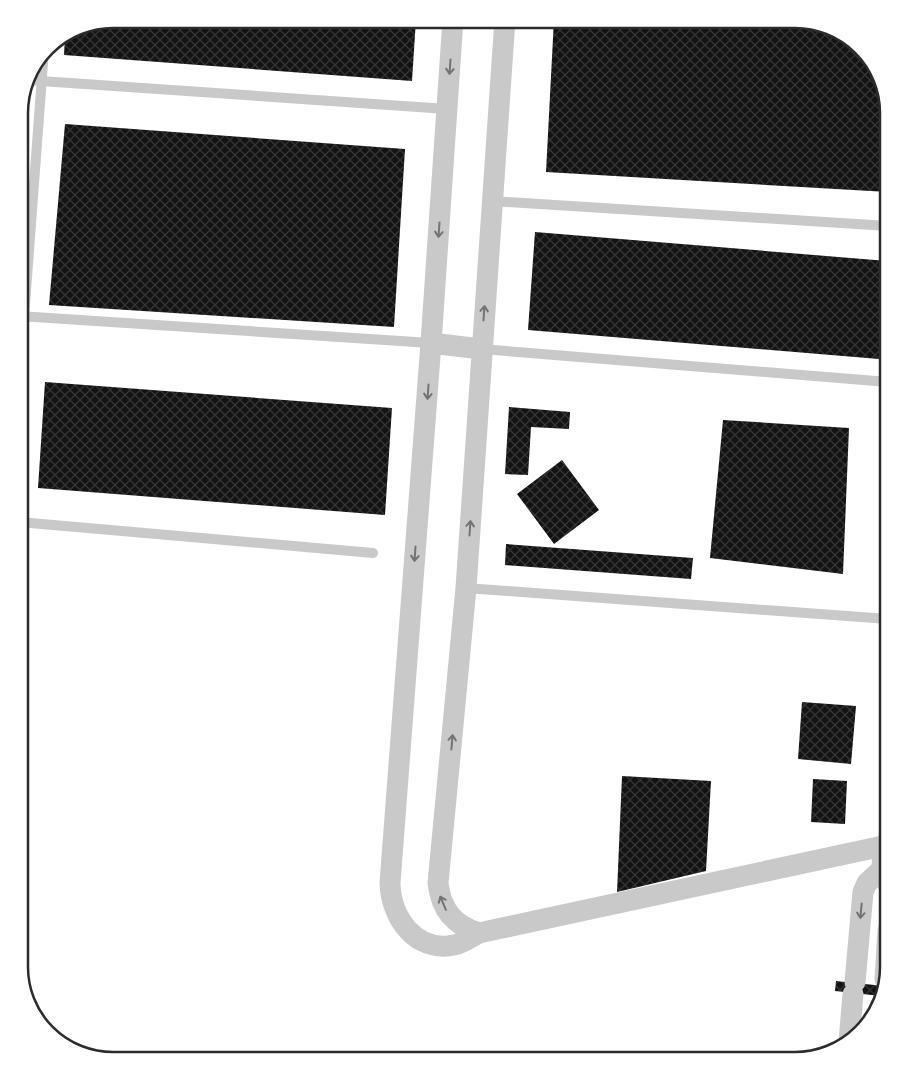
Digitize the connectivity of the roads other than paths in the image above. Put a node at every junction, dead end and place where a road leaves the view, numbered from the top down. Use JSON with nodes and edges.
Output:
{"nodes":[{"id":1,"x":452,"y":28,"type":"edge"},
{"id":2,"x":504,"y":28,"type":"edge"},
{"id":3,"x":43,"y":64,"type":"edge"},
{"id":4,"x":34,"y":80,"type":"edge"},
{"id":5,"x":42,"y":81,"type":"junction"},
{"id":6,"x":447,"y":109,"type":"junction"},
{"id":7,"x":492,"y":201,"type":"junction"},
{"id":8,"x":880,"y":225,"type":"edge"},
{"id":9,"x":28,"y":246,"type":"edge"},
{"id":10,"x":28,"y":317,"type":"edge"},
{"id":11,"x":431,"y":343,"type":"junction"},
{"id":12,"x":481,"y":349,"type":"junction"},
{"id":13,"x":880,"y":381,"type":"edge"},
{"id":14,"x":28,"y":523,"type":"edge"},
{"id":15,"x":373,"y":553,"type":"dead end"},
{"id":16,"x":466,"y":588,"type":"junction"},
{"id":17,"x":880,"y":618,"type":"edge"},
{"id":18,"x":880,"y":847,"type":"edge"},
{"id":19,"x":880,"y":876,"type":"edge"},
{"id":20,"x":479,"y":932,"type":"junction"},
{"id":21,"x":850,"y":1030,"type":"edge"}],
"edges":[{"from":1,"to":6,"type":"street","one_way":true},
{"from":2,"to":7,"type":"street"},
{"from":3,"to":5,"type":"lane"},
{"from":4,"to":5,"type":"lane"},
{"from":5,"to":6,"type":"lane"},
{"from":5,"to":9,"type":"lane"},
{"from":6,"to":11,"type":"street","one_way":true},
{"from":7,"to":8,"type":"lane"},
{"from":12,"to":7,"type":"street","one_way":true},
{"from":10,"to":11,"type":"lane"},
{"from":11,"to":12,"type":"street"},
{"from":11,"to":20,"type":"street","one_way":true},
{"from":12,"to":13,"type":"lane"},
{"from":16,"to":12,"type":"street","one_way":true},
{"from":14,"to":15,"type":"lane"},
{"from":16,"to":17,"type":"lane"},
{"from":20,"to":16,"type":"street","one_way":true},
{"from":18,"to":20,"type":"street"},
{"from":19,"to":21,"type":"street","one_way":true}]}
